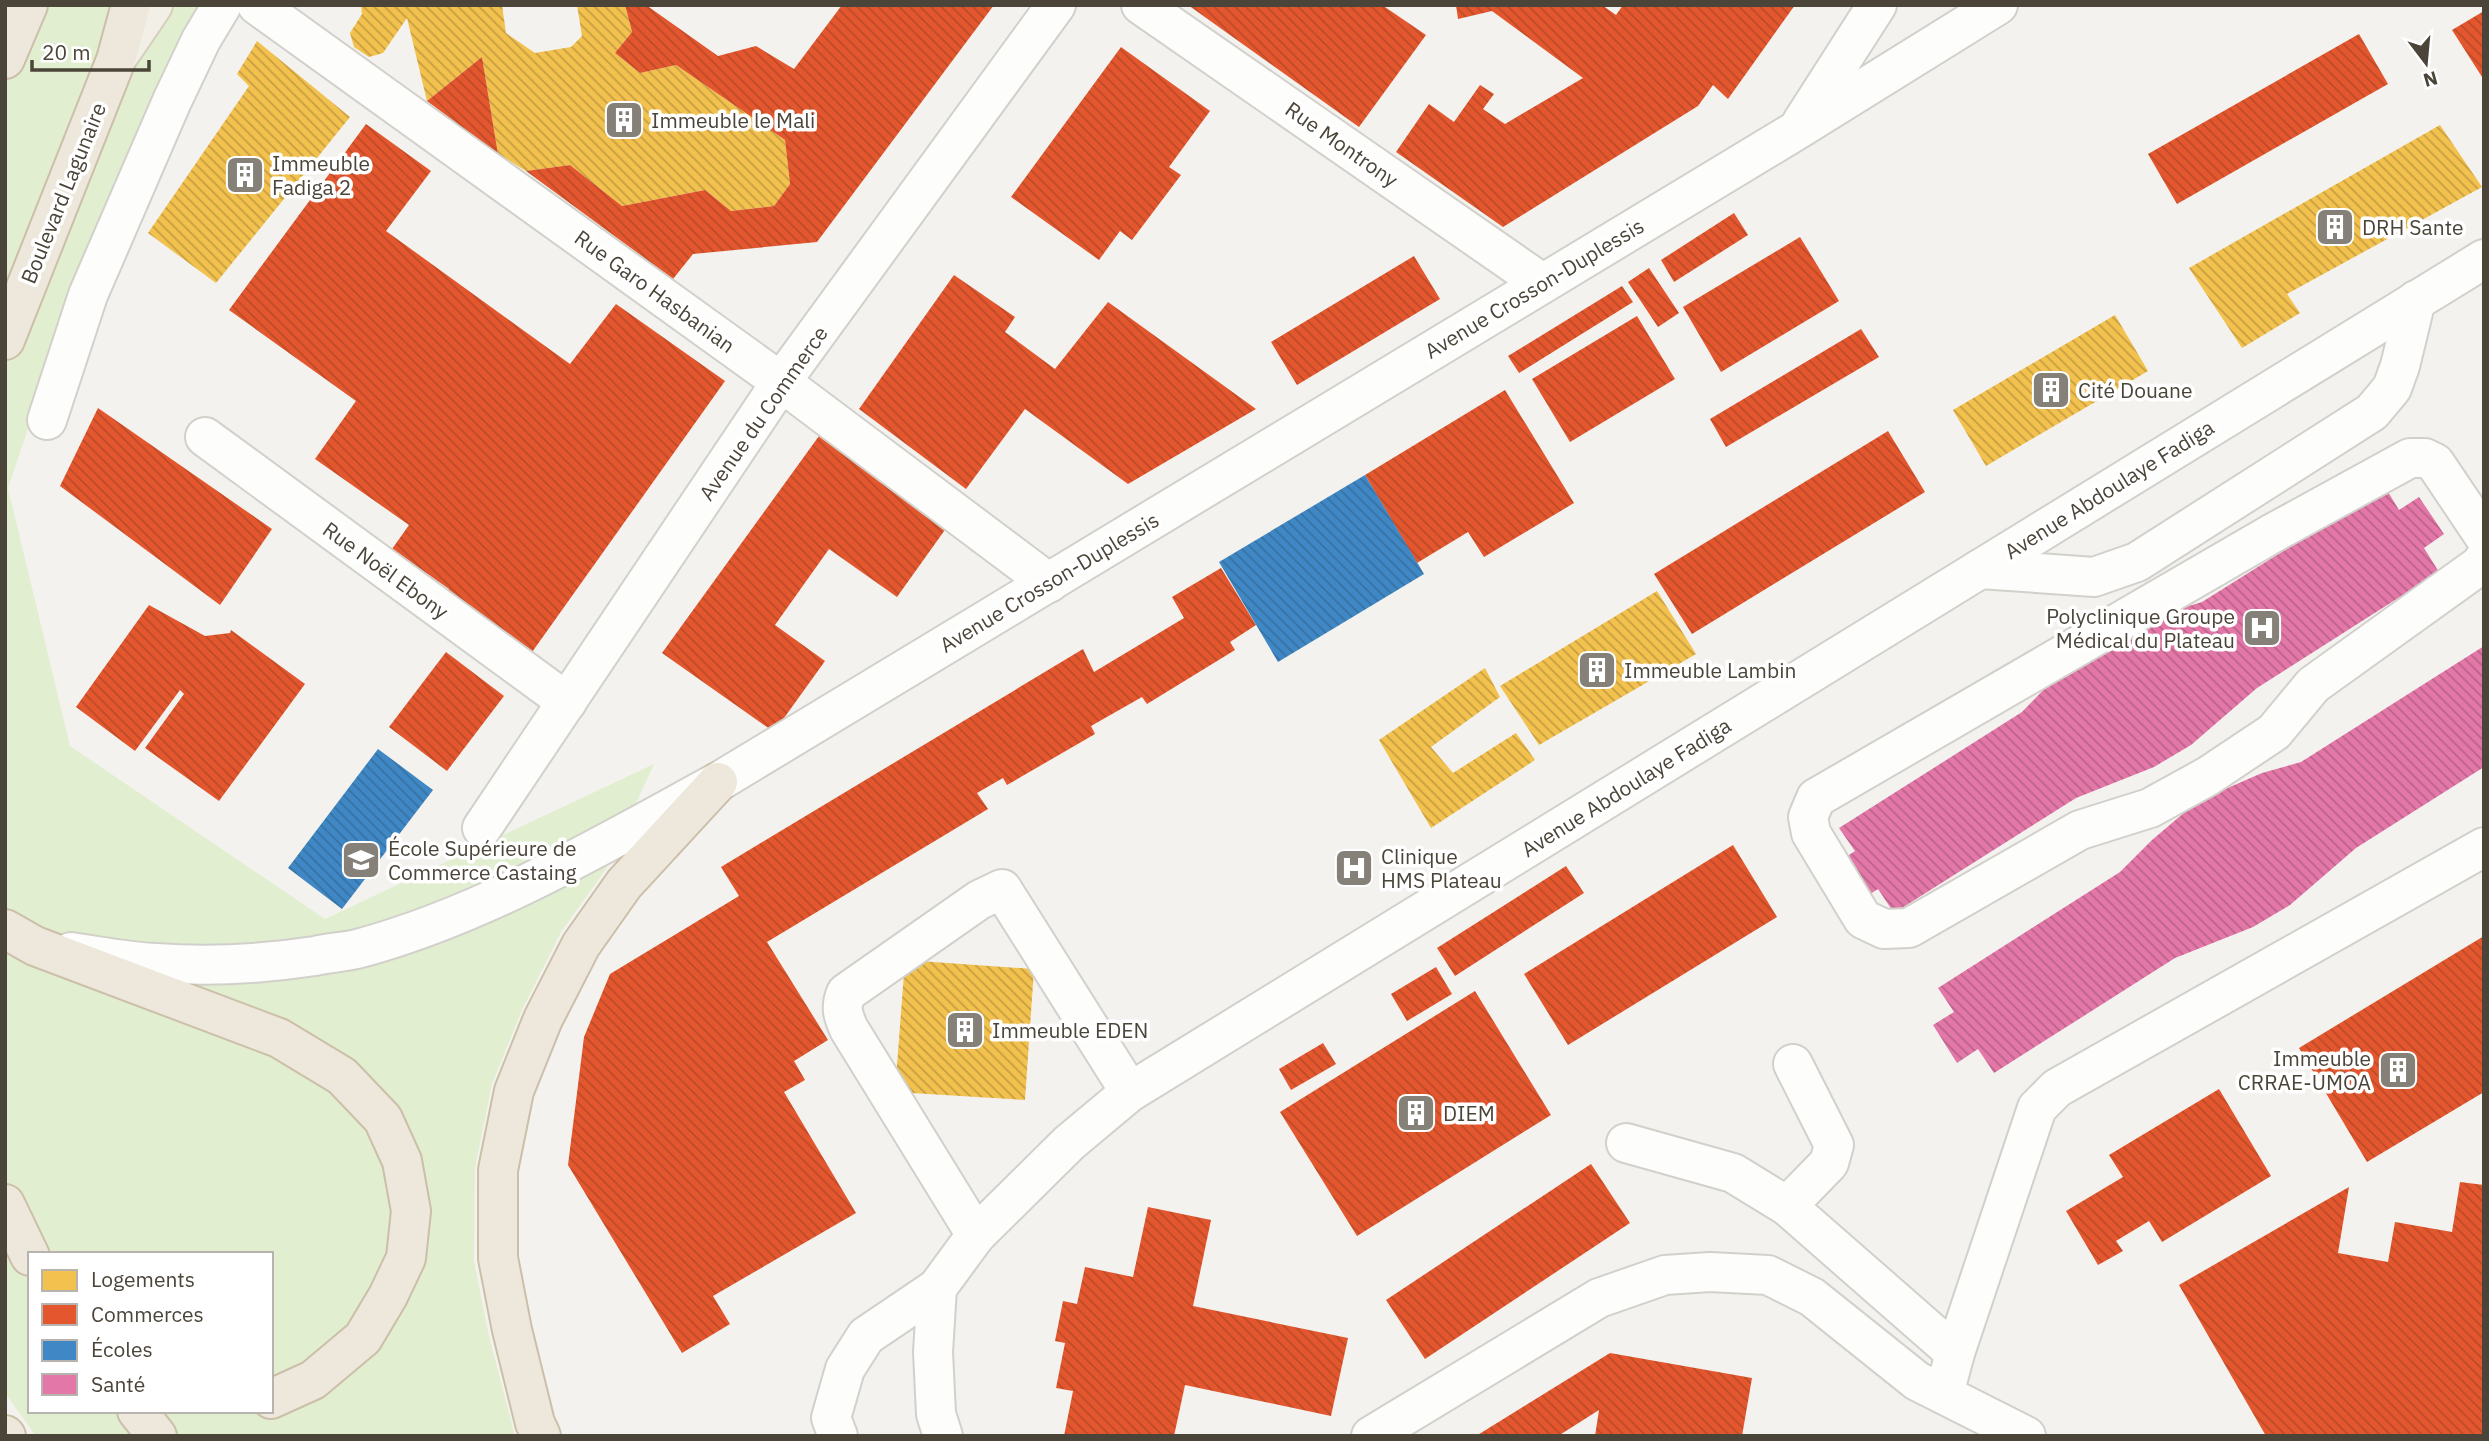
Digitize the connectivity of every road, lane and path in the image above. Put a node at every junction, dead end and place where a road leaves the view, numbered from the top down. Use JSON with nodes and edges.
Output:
{"nodes":[{"id":1,"x":27,"y":5,"type":"edge"},
{"id":2,"x":131,"y":5,"type":"edge"},
{"id":3,"x":153,"y":5,"type":"edge"},
{"id":4,"x":222,"y":5,"type":"edge"},
{"id":5,"x":257,"y":5,"type":"edge"},
{"id":6,"x":1056,"y":5,"type":"edge"},
{"id":7,"x":1141,"y":5,"type":"edge"},
{"id":8,"x":1877,"y":5,"type":"edge"},
{"id":9,"x":1998,"y":5,"type":"edge"},
{"id":10,"x":5,"y":59,"type":"edge"},
{"id":11,"x":116,"y":60,"type":"junction"},
{"id":12,"x":1797,"y":130,"type":"junction"},
{"id":13,"x":2484,"y":258,"type":"edge"},
{"id":14,"x":1542,"y":283,"type":"junction"},
{"id":15,"x":2416,"y":300,"type":"junction"},
{"id":16,"x":5,"y":340,"type":"edge"},
{"id":17,"x":781,"y":382,"type":"junction"},
{"id":18,"x":47,"y":420,"type":"dead end"},
{"id":19,"x":205,"y":437,"type":"dead end"},
{"id":20,"x":2244,"y":494,"type":"junction"},
{"id":21,"x":2273,"y":533,"type":"junction"},
{"id":22,"x":2484,"y":536,"type":"edge"},
{"id":23,"x":2484,"y":559,"type":"edge"},
{"id":24,"x":1980,"y":569,"type":"junction"},
{"id":25,"x":1049,"y":583,"type":"junction"},
{"id":26,"x":567,"y":702,"type":"junction"},
{"id":27,"x":718,"y":782,"type":"junction"},
{"id":28,"x":482,"y":828,"type":"dead end"},
{"id":29,"x":2484,"y":847,"type":"edge"},
{"id":30,"x":20,"y":938,"type":"edge"},
{"id":31,"x":1793,"y":1064,"type":"dead end"},
{"id":32,"x":1130,"y":1092,"type":"junction"},
{"id":33,"x":1626,"y":1143,"type":"dead end"},
{"id":34,"x":5,"y":1204,"type":"edge"},
{"id":35,"x":1787,"y":1206,"type":"junction"},
{"id":36,"x":976,"y":1235,"type":"junction"},
{"id":37,"x":28,"y":1252,"type":"edge"},
{"id":38,"x":937,"y":1288,"type":"junction"},
{"id":39,"x":1955,"y":1353,"type":"junction"},
{"id":40,"x":1944,"y":1394,"type":"junction"},
{"id":41,"x":273,"y":1398,"type":"edge"},
{"id":42,"x":138,"y":1413,"type":"edge"},
{"id":43,"x":157,"y":1436,"type":"edge"},
{"id":44,"x":541,"y":1436,"type":"edge"},
{"id":45,"x":838,"y":1436,"type":"edge"},
{"id":46,"x":943,"y":1436,"type":"edge"},
{"id":47,"x":1371,"y":1436,"type":"edge"},
{"id":48,"x":2026,"y":1436,"type":"edge"}],
"edges":[{"from":1,"to":10,"type":"highway"},
{"from":2,"to":11,"type":"highway","name":"Boulevard Lagunaire"},
{"from":3,"to":11,"type":"main road"},
{"from":4,"to":18,"type":"street"},
{"from":5,"to":17,"type":"street","name":"Rue Garo Hasbanian"},
{"from":6,"to":17,"type":"street","name":"Avenue du Commerce"},
{"from":7,"to":14,"type":"street","name":"Rue Montrony"},
{"from":8,"to":12,"type":"street"},
{"from":9,"to":12,"type":"street","name":"Avenue Crosson-Duplessis"},
{"from":11,"to":16,"type":"highway","name":"Boulevard Lagunaire"},
{"from":12,"to":14,"type":"street","name":"Avenue Crosson-Duplessis"},
{"from":13,"to":15,"type":"street","name":"Avenue Abdoulaye Fadiga"},
{"from":14,"to":25,"type":"street","name":"Avenue Crosson-Duplessis"},
{"from":15,"to":20,"type":"street"},
{"from":15,"to":24,"type":"street","name":"Avenue Abdoulaye Fadiga"},
{"from":17,"to":25,"type":"street","name":"Rue Garo Hasbanian"},
{"from":17,"to":26,"type":"street","name":"Avenue du Commerce"},
{"from":19,"to":26,"type":"street","name":"Rue Noël Ebony"},
{"from":20,"to":21,"type":"street"},
{"from":20,"to":24,"type":"street"},
{"from":21,"to":22,"type":"street"},
{"from":21,"to":23,"type":"street"},
{"from":24,"to":32,"type":"street","name":"Avenue Abdoulaye Fadiga"},
{"from":25,"to":27,"type":"street","name":"Avenue Crosson-Duplessis"},
{"from":26,"to":28,"type":"street","name":"Avenue du Commerce"},
{"from":27,"to":30,"type":"street","name":"Avenue Crosson-Duplessis"},
{"from":27,"to":44,"type":"highway"},
{"from":29,"to":39,"type":"street"},
{"from":30,"to":41,"type":"highway"},
{"from":31,"to":35,"type":"street"},
{"from":32,"to":36,"type":"street","name":"Avenue Abdoulaye Fadiga"},
{"from":32,"to":36,"type":"street"},
{"from":33,"to":35,"type":"street"},
{"from":34,"to":37,"type":"highway"},
{"from":35,"to":39,"type":"street"},
{"from":36,"to":38,"type":"street","name":"Avenue Abdoulaye Fadiga"},
{"from":38,"to":45,"type":"street"},
{"from":38,"to":46,"type":"street"},
{"from":39,"to":40,"type":"street"},
{"from":40,"to":47,"type":"street"},
{"from":40,"to":48,"type":"street"},
{"from":42,"to":43,"type":"highway"}]}
